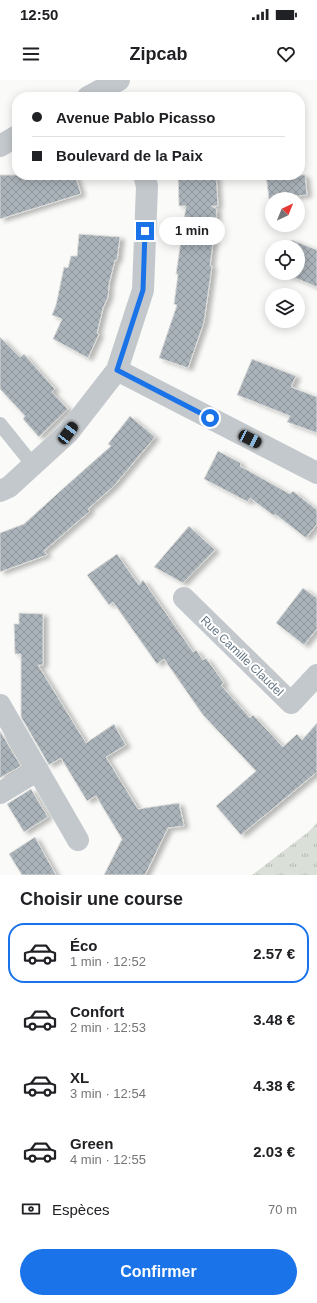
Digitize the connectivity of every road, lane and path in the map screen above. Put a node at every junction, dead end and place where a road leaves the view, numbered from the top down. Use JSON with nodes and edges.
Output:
{"nodes":[{"id":1,"x":119,"y":86,"type":"edge"},
{"id":2,"x":102,"y":92,"type":"edge"},
{"id":3,"x":12,"y":139,"type":"edge"},
{"id":4,"x":0,"y":146,"type":"edge"},
{"id":5,"x":145,"y":180,"type":"edge"},
{"id":6,"x":117,"y":370,"type":"junction"},
{"id":7,"x":0,"y":424,"type":"edge"},
{"id":8,"x":33,"y":465,"type":"junction"},
{"id":9,"x":317,"y":473,"type":"edge"},
{"id":10,"x":0,"y":491,"type":"edge"},
{"id":11,"x":184,"y":598,"type":"dead end"},
{"id":12,"x":317,"y":675,"type":"edge"},
{"id":13,"x":0,"y":705,"type":"edge"},
{"id":14,"x":38,"y":770,"type":"junction"},
{"id":15,"x":0,"y":793,"type":"edge"},
{"id":16,"x":78,"y":840,"type":"dead end"}],
"edges":[{"from":1,"to":2,"type":"street"},
{"from":3,"to":4,"type":"street"},
{"from":5,"to":6,"type":"street"},
{"from":6,"to":8,"type":"street"},
{"from":6,"to":9,"type":"street"},
{"from":7,"to":8,"type":"lane"},
{"from":8,"to":10,"type":"street"},
{"from":11,"to":12,"type":"street","name":"Rue Camille Claudel"},
{"from":13,"to":14,"type":"street"},
{"from":14,"to":15,"type":"street"},
{"from":14,"to":16,"type":"street"}]}
